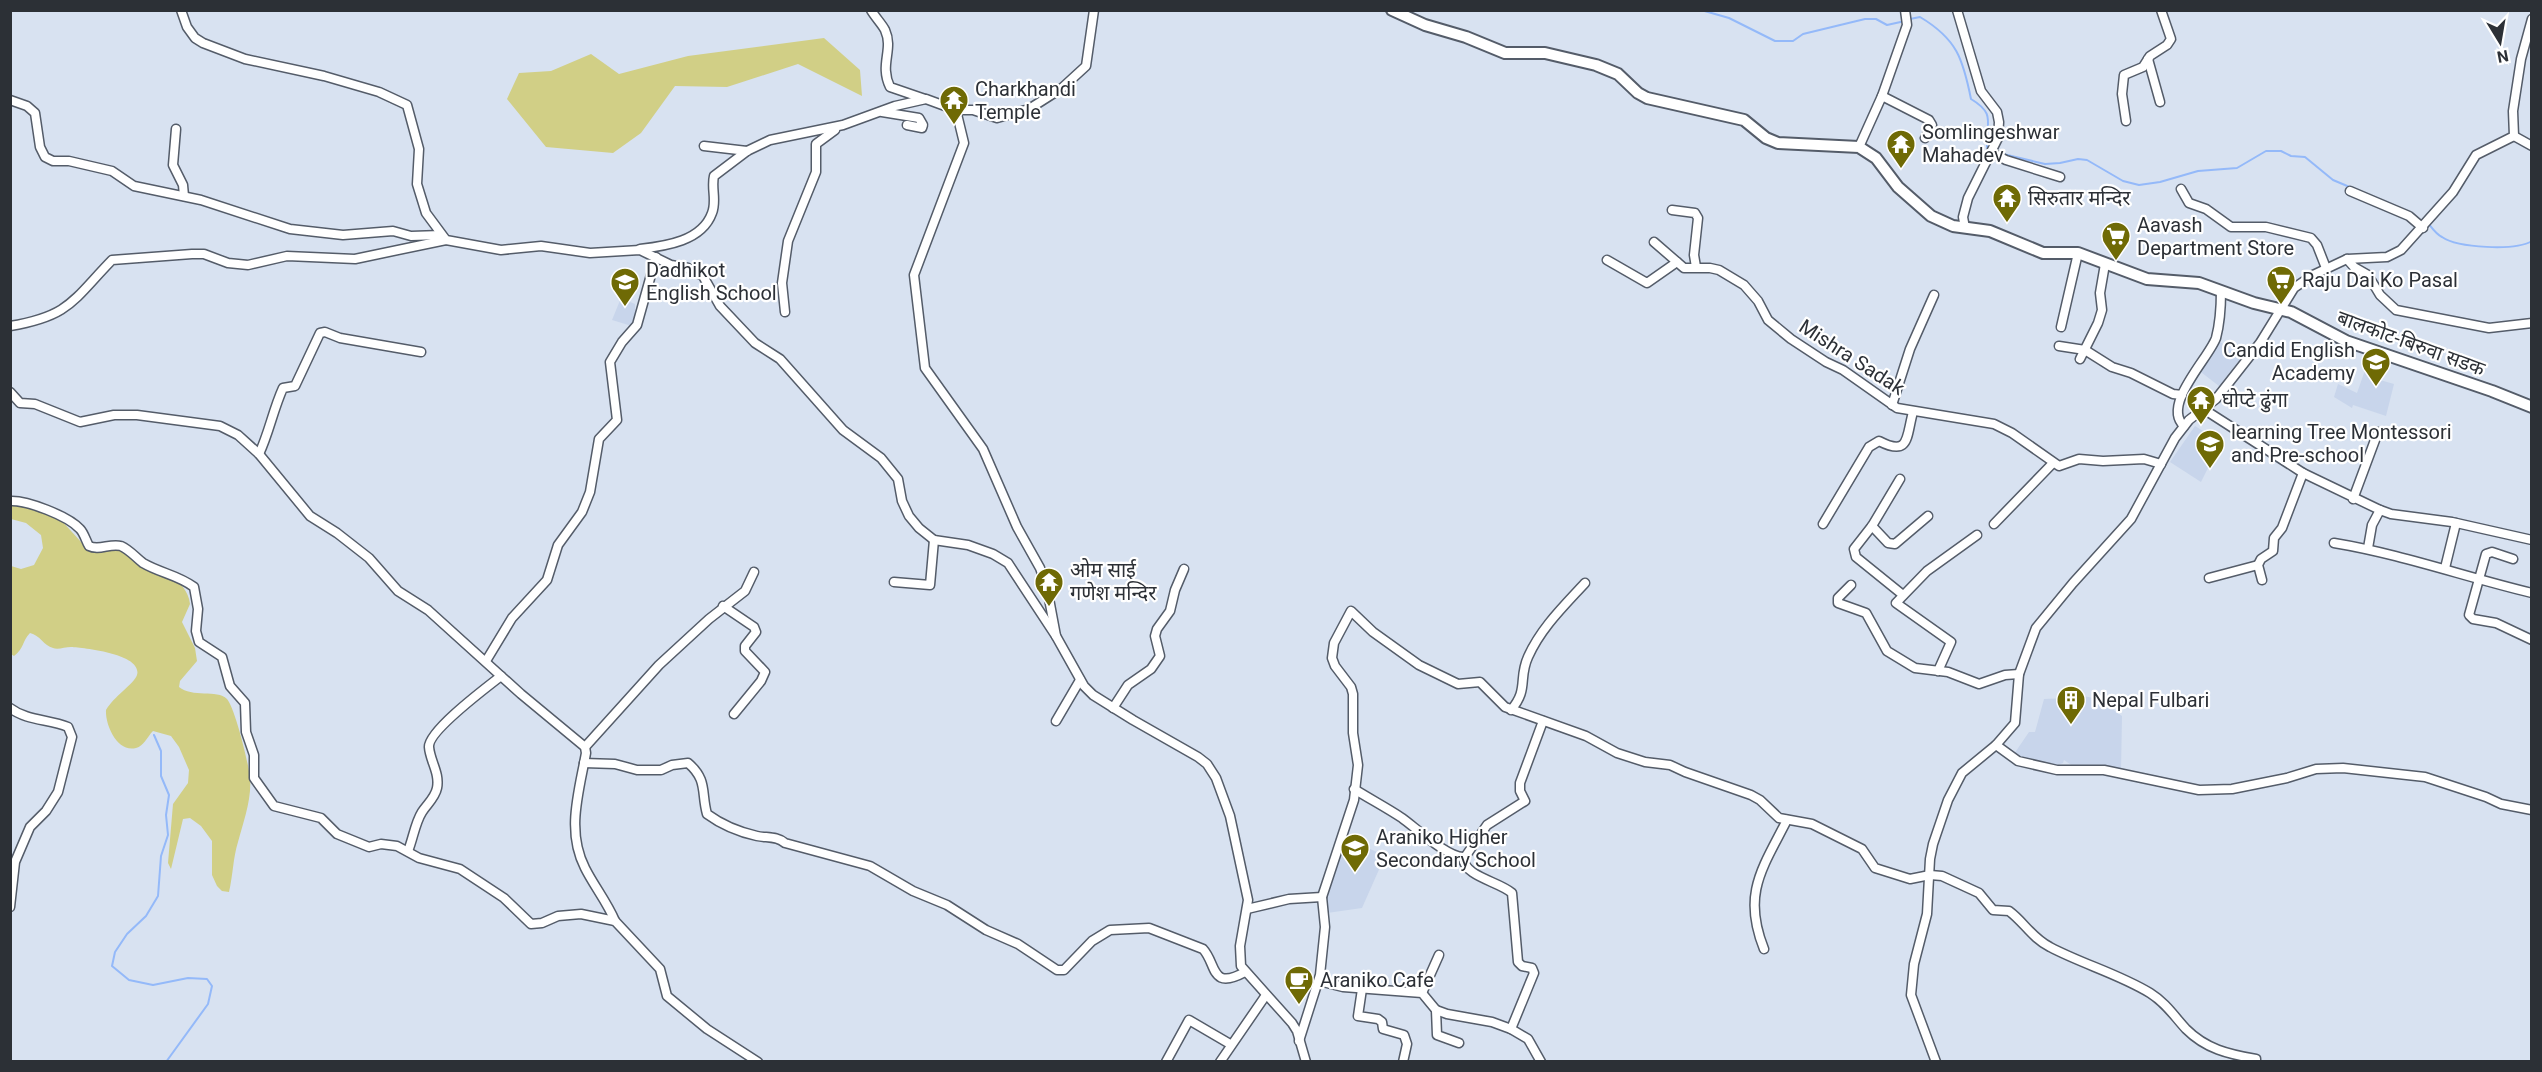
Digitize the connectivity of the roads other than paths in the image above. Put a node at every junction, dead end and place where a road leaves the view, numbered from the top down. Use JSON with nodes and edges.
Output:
{"nodes":[{"id":1,"x":181,"y":10,"type":"edge"},
{"id":2,"x":871,"y":10,"type":"edge"},
{"id":3,"x":1094,"y":10,"type":"edge"},
{"id":4,"x":1392,"y":10,"type":"edge"},
{"id":5,"x":1957,"y":10,"type":"edge"},
{"id":6,"x":2161,"y":10,"type":"edge"},
{"id":7,"x":1906,"y":18,"type":"edge"},
{"id":8,"x":2532,"y":19,"type":"edge"},
{"id":9,"x":2148,"y":59,"type":"junction"},
{"id":10,"x":1882,"y":96,"type":"junction"},
{"id":11,"x":926,"y":99,"type":"junction"},
{"id":12,"x":10,"y":100,"type":"edge"},
{"id":13,"x":2160,"y":102,"type":"dead end"},
{"id":14,"x":956,"y":110,"type":"junction"},
{"id":15,"x":881,"y":112,"type":"junction"},
{"id":16,"x":2126,"y":121,"type":"dead end"},
{"id":17,"x":907,"y":125,"type":"dead end"},
{"id":18,"x":843,"y":126,"type":"junction"},
{"id":19,"x":176,"y":129,"type":"dead end"},
{"id":20,"x":2514,"y":136,"type":"junction"},
{"id":21,"x":1925,"y":138,"type":"dead end"},
{"id":22,"x":704,"y":146,"type":"dead end"},
{"id":23,"x":2532,"y":146,"type":"edge"},
{"id":24,"x":1859,"y":147,"type":"junction"},
{"id":25,"x":747,"y":151,"type":"junction"},
{"id":26,"x":1992,"y":152,"type":"junction"},
{"id":27,"x":2060,"y":177,"type":"dead end"},
{"id":28,"x":2181,"y":189,"type":"dead end"},
{"id":29,"x":2350,"y":191,"type":"dead end"},
{"id":30,"x":184,"y":196,"type":"junction"},
{"id":31,"x":1672,"y":210,"type":"dead end"},
{"id":32,"x":1965,"y":228,"type":"junction"},
{"id":33,"x":2423,"y":228,"type":"junction"},
{"id":34,"x":444,"y":238,"type":"junction"},
{"id":35,"x":1654,"y":242,"type":"dead end"},
{"id":36,"x":640,"y":250,"type":"junction"},
{"id":37,"x":2078,"y":253,"type":"junction"},
{"id":38,"x":656,"y":256,"type":"junction"},
{"id":39,"x":2347,"y":259,"type":"junction"},
{"id":40,"x":1607,"y":260,"type":"dead end"},
{"id":41,"x":1677,"y":262,"type":"junction"},
{"id":42,"x":2105,"y":264,"type":"junction"},
{"id":43,"x":1696,"y":267,"type":"junction"},
{"id":44,"x":2326,"y":268,"type":"junction"},
{"id":45,"x":2222,"y":291,"type":"junction"},
{"id":46,"x":1935,"y":295,"type":"dead end"},
{"id":47,"x":2280,"y":309,"type":"junction"},
{"id":48,"x":785,"y":312,"type":"dead end"},
{"id":49,"x":2532,"y":323,"type":"edge"},
{"id":50,"x":10,"y":326,"type":"edge"},
{"id":51,"x":2061,"y":327,"type":"dead end"},
{"id":52,"x":2059,"y":346,"type":"dead end"},
{"id":53,"x":2085,"y":350,"type":"junction"},
{"id":54,"x":422,"y":352,"type":"dead end"},
{"id":55,"x":2080,"y":359,"type":"dead end"},
{"id":56,"x":10,"y":392,"type":"edge"},
{"id":57,"x":2182,"y":395,"type":"junction"},
{"id":58,"x":1892,"y":405,"type":"junction"},
{"id":59,"x":2532,"y":407,"type":"edge"},
{"id":60,"x":2205,"y":410,"type":"junction"},
{"id":61,"x":1913,"y":412,"type":"junction"},
{"id":62,"x":2184,"y":426,"type":"junction"},
{"id":63,"x":2378,"y":432,"type":"dead end"},
{"id":64,"x":259,"y":454,"type":"junction"},
{"id":65,"x":2053,"y":463,"type":"junction"},
{"id":66,"x":2161,"y":464,"type":"junction"},
{"id":67,"x":2303,"y":473,"type":"junction"},
{"id":68,"x":1900,"y":479,"type":"dead end"},
{"id":69,"x":2353,"y":499,"type":"junction"},
{"id":70,"x":10,"y":501,"type":"edge"},
{"id":71,"x":2380,"y":510,"type":"junction"},
{"id":72,"x":1928,"y":516,"type":"dead end"},
{"id":73,"x":2456,"y":523,"type":"junction"},
{"id":74,"x":1823,"y":524,"type":"dead end"},
{"id":75,"x":1994,"y":524,"type":"dead end"},
{"id":76,"x":1872,"y":525,"type":"junction"},
{"id":77,"x":1977,"y":535,"type":"dead end"},
{"id":78,"x":934,"y":540,"type":"junction"},
{"id":79,"x":2532,"y":540,"type":"edge"},
{"id":80,"x":2334,"y":543,"type":"dead end"},
{"id":81,"x":2368,"y":548,"type":"junction"},
{"id":82,"x":2513,"y":559,"type":"dead end"},
{"id":83,"x":2258,"y":565,"type":"junction"},
{"id":84,"x":2445,"y":568,"type":"junction"},
{"id":85,"x":1184,"y":569,"type":"dead end"},
{"id":86,"x":754,"y":572,"type":"dead end"},
{"id":87,"x":2209,"y":578,"type":"dead end"},
{"id":88,"x":2262,"y":580,"type":"dead end"},
{"id":89,"x":2479,"y":581,"type":"junction"},
{"id":90,"x":894,"y":582,"type":"dead end"},
{"id":91,"x":1585,"y":583,"type":"dead end"},
{"id":92,"x":1851,"y":585,"type":"dead end"},
{"id":93,"x":2532,"y":593,"type":"edge"},
{"id":94,"x":1903,"y":595,"type":"junction"},
{"id":95,"x":723,"y":606,"type":"junction"},
{"id":96,"x":1056,"y":636,"type":"junction"},
{"id":97,"x":2532,"y":640,"type":"edge"},
{"id":98,"x":486,"y":662,"type":"junction"},
{"id":99,"x":1938,"y":671,"type":"junction"},
{"id":100,"x":2019,"y":674,"type":"junction"},
{"id":101,"x":501,"y":676,"type":"junction"},
{"id":102,"x":1080,"y":680,"type":"junction"},
{"id":103,"x":10,"y":708,"type":"edge"},
{"id":104,"x":1113,"y":708,"type":"junction"},
{"id":105,"x":1511,"y":710,"type":"junction"},
{"id":106,"x":734,"y":714,"type":"dead end"},
{"id":107,"x":1056,"y":721,"type":"dead end"},
{"id":108,"x":1543,"y":721,"type":"junction"},
{"id":109,"x":1996,"y":745,"type":"junction"},
{"id":110,"x":585,"y":747,"type":"junction"},
{"id":111,"x":584,"y":763,"type":"junction"},
{"id":112,"x":1354,"y":789,"type":"junction"},
{"id":113,"x":2532,"y":810,"type":"edge"},
{"id":114,"x":1787,"y":820,"type":"junction"},
{"id":115,"x":408,"y":851,"type":"junction"},
{"id":116,"x":1463,"y":858,"type":"junction"},
{"id":117,"x":1929,"y":874,"type":"junction"},
{"id":118,"x":1322,"y":897,"type":"junction"},
{"id":119,"x":10,"y":907,"type":"edge"},
{"id":120,"x":1247,"y":909,"type":"junction"},
{"id":121,"x":615,"y":921,"type":"junction"},
{"id":122,"x":1764,"y":949,"type":"dead end"},
{"id":123,"x":1439,"y":955,"type":"dead end"},
{"id":124,"x":1245,"y":972,"type":"junction"},
{"id":125,"x":1319,"y":981,"type":"junction"},
{"id":126,"x":1362,"y":989,"type":"junction"},
{"id":127,"x":1422,"y":993,"type":"junction"},
{"id":128,"x":1266,"y":995,"type":"junction"},
{"id":129,"x":1436,"y":1010,"type":"junction"},
{"id":130,"x":1511,"y":1029,"type":"junction"},
{"id":131,"x":1299,"y":1041,"type":"junction"},
{"id":132,"x":1459,"y":1043,"type":"dead end"},
{"id":133,"x":1230,"y":1044,"type":"junction"},
{"id":134,"x":758,"y":1062,"type":"edge"},
{"id":135,"x":1166,"y":1062,"type":"edge"},
{"id":136,"x":1220,"y":1062,"type":"edge"},
{"id":137,"x":1306,"y":1062,"type":"edge"},
{"id":138,"x":1403,"y":1062,"type":"edge"},
{"id":139,"x":1541,"y":1062,"type":"edge"},
{"id":140,"x":1936,"y":1062,"type":"edge"},
{"id":141,"x":2256,"y":1062,"type":"edge"}],
"edges":[{"from":1,"to":34,"type":"street"},
{"from":2,"to":11,"type":"street"},
{"from":3,"to":14,"type":"street"},
{"from":4,"to":24,"type":"main road"},
{"from":5,"to":26,"type":"street"},
{"from":6,"to":9,"type":"street"},
{"from":7,"to":10,"type":"street"},
{"from":8,"to":20,"type":"street"},
{"from":9,"to":13,"type":"street"},
{"from":9,"to":16,"type":"street"},
{"from":10,"to":21,"type":"street"},
{"from":10,"to":24,"type":"street"},
{"from":11,"to":14,"type":"street"},
{"from":11,"to":15,"type":"street"},
{"from":12,"to":30,"type":"street"},
{"from":14,"to":96,"type":"street"},
{"from":15,"to":17,"type":"street"},
{"from":15,"to":18,"type":"street"},
{"from":18,"to":25,"type":"street"},
{"from":18,"to":48,"type":"street"},
{"from":19,"to":30,"type":"street"},
{"from":20,"to":23,"type":"street"},
{"from":20,"to":33,"type":"street"},
{"from":22,"to":25,"type":"street"},
{"from":24,"to":32,"type":"main road"},
{"from":25,"to":36,"type":"street"},
{"from":26,"to":27,"type":"street"},
{"from":26,"to":32,"type":"street"},
{"from":28,"to":44,"type":"street"},
{"from":29,"to":33,"type":"street"},
{"from":30,"to":34,"type":"street"},
{"from":31,"to":43,"type":"street"},
{"from":32,"to":37,"type":"main road"},
{"from":33,"to":39,"type":"street"},
{"from":34,"to":36,"type":"street"},
{"from":34,"to":50,"type":"street"},
{"from":35,"to":41,"type":"street","name":"Mishra Sadak"},
{"from":36,"to":38,"type":"street"},
{"from":37,"to":42,"type":"main road","name":"बालकोट-बिरुवा सडक"},
{"from":37,"to":51,"type":"street"},
{"from":38,"to":78,"type":"street"},
{"from":38,"to":98,"type":"street"},
{"from":39,"to":44,"type":"street"},
{"from":39,"to":49,"type":"street"},
{"from":40,"to":41,"type":"street"},
{"from":41,"to":43,"type":"street","name":"Mishra Sadak"},
{"from":42,"to":45,"type":"main road","name":"बालकोट-बिरुवा सडक"},
{"from":42,"to":53,"type":"street"},
{"from":43,"to":58,"type":"street","name":"Mishra Sadak"},
{"from":44,"to":47,"type":"street"},
{"from":45,"to":47,"type":"main road","name":"बालकोट-बिरुवा सडक"},
{"from":45,"to":57,"type":"street"},
{"from":46,"to":58,"type":"street"},
{"from":47,"to":59,"type":"main road","name":"बालकोट-बिरुवा सडक"},
{"from":47,"to":60,"type":"street"},
{"from":52,"to":53,"type":"street"},
{"from":53,"to":55,"type":"street"},
{"from":53,"to":57,"type":"street"},
{"from":54,"to":64,"type":"street"},
{"from":56,"to":64,"type":"street"},
{"from":57,"to":62,"type":"street"},
{"from":58,"to":61,"type":"street","name":"Mishra Sadak"},
{"from":60,"to":62,"type":"street"},
{"from":60,"to":67,"type":"street"},
{"from":61,"to":65,"type":"street","name":"Mishra Sadak"},
{"from":61,"to":74,"type":"street"},
{"from":62,"to":66,"type":"street"},
{"from":63,"to":69,"type":"street"},
{"from":64,"to":98,"type":"street"},
{"from":65,"to":66,"type":"street"},
{"from":65,"to":75,"type":"street"},
{"from":66,"to":100,"type":"street"},
{"from":67,"to":69,"type":"street"},
{"from":67,"to":83,"type":"street"},
{"from":68,"to":76,"type":"street"},
{"from":69,"to":71,"type":"street"},
{"from":70,"to":115,"type":"street"},
{"from":71,"to":73,"type":"street"},
{"from":71,"to":81,"type":"street"},
{"from":72,"to":76,"type":"street"},
{"from":73,"to":79,"type":"street"},
{"from":73,"to":84,"type":"street"},
{"from":76,"to":94,"type":"street"},
{"from":77,"to":94,"type":"street"},
{"from":78,"to":90,"type":"street"},
{"from":78,"to":96,"type":"street"},
{"from":80,"to":81,"type":"street"},
{"from":81,"to":84,"type":"street"},
{"from":82,"to":89,"type":"street"},
{"from":83,"to":87,"type":"street"},
{"from":83,"to":88,"type":"street"},
{"from":84,"to":89,"type":"street"},
{"from":85,"to":104,"type":"street"},
{"from":86,"to":95,"type":"street"},
{"from":89,"to":93,"type":"street"},
{"from":89,"to":97,"type":"street"},
{"from":91,"to":105,"type":"street"},
{"from":92,"to":99,"type":"street"},
{"from":94,"to":99,"type":"street"},
{"from":95,"to":106,"type":"street"},
{"from":95,"to":110,"type":"street"},
{"from":96,"to":102,"type":"street"},
{"from":98,"to":101,"type":"street"},
{"from":99,"to":100,"type":"street"},
{"from":100,"to":109,"type":"street"},
{"from":101,"to":110,"type":"street"},
{"from":101,"to":115,"type":"street"},
{"from":102,"to":104,"type":"street"},
{"from":102,"to":107,"type":"street"},
{"from":103,"to":119,"type":"street"},
{"from":104,"to":120,"type":"street"},
{"from":105,"to":108,"type":"street"},
{"from":105,"to":112,"type":"street"},
{"from":108,"to":114,"type":"street"},
{"from":108,"to":116,"type":"street"},
{"from":109,"to":113,"type":"street"},
{"from":109,"to":117,"type":"street"},
{"from":110,"to":111,"type":"street"},
{"from":111,"to":121,"type":"street"},
{"from":111,"to":124,"type":"street"},
{"from":112,"to":116,"type":"street"},
{"from":112,"to":118,"type":"street"},
{"from":114,"to":117,"type":"street"},
{"from":114,"to":122,"type":"street"},
{"from":115,"to":121,"type":"street"},
{"from":116,"to":130,"type":"street"},
{"from":117,"to":140,"type":"street"},
{"from":117,"to":141,"type":"street"},
{"from":118,"to":120,"type":"street"},
{"from":118,"to":125,"type":"street"},
{"from":120,"to":124,"type":"street"},
{"from":121,"to":134,"type":"street"},
{"from":123,"to":127,"type":"street"},
{"from":124,"to":128,"type":"street"},
{"from":125,"to":126,"type":"street"},
{"from":125,"to":131,"type":"street"},
{"from":126,"to":127,"type":"street"},
{"from":126,"to":138,"type":"street"},
{"from":127,"to":129,"type":"street"},
{"from":128,"to":131,"type":"street"},
{"from":128,"to":133,"type":"street"},
{"from":129,"to":130,"type":"street"},
{"from":129,"to":132,"type":"street"},
{"from":130,"to":139,"type":"street"},
{"from":131,"to":137,"type":"street"},
{"from":133,"to":135,"type":"street"},
{"from":133,"to":136,"type":"street"}]}
